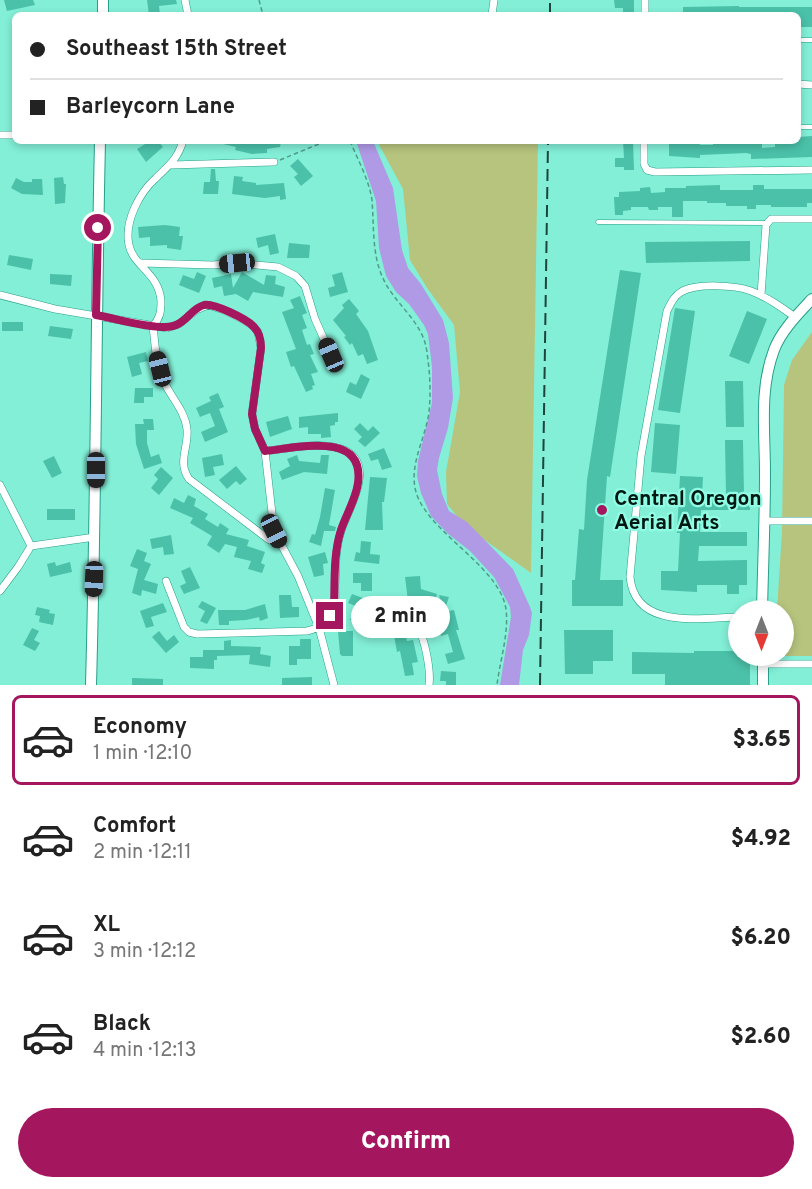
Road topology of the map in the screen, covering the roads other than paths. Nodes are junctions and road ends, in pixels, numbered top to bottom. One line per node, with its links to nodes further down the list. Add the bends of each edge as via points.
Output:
1 (100, 144): 14 (main road)
2 (182, 144): 5 (street)
3 (644, 144): 6 (street, via 644,164 647,170 655,172)
4 (274, 162): 5 (street)
5 (171, 165): 10 (street, via 154,179 131,217 129,246)
6 (812, 170)
7 (812, 219): 9 (street, via 771,219)
8 (598, 222): 9 (lane)
9 (768, 223): 12 (street)
10 (141, 264): 16 (street, via 155,280 160,297 159,318); 17 (street, via 237,263 278,267 305,286)
11 (0, 295): 14 (street)
12 (761, 295): 15 (street); 28 (street, via 715,286 688,288 671,303 641,456 631,588 640,603 655,614 673,618)
13 (812, 299): 15 (main road)
14 (96, 315): 16 (street); 22 (main road)
15 (795, 318): 20 (main road, via 775,348 767,374)
16 (153, 326): 18 (street, via 167,328 179,324 208,305 253,326 261,348 252,414); 23 (street, via 163,381 187,429 184,472)
17 (331, 355)
18 (265, 451): 23 (street, via 274,531); 30 (street, via 322,445 346,451 358,464 358,484 336,552 334,608)
19 (0, 485): 24 (street)
20 (764, 521): 21 (street); 27 (main road)
21 (812, 521)
22 (95, 537): 24 (street); 34 (main road)
23 (280, 545): 30 (street, via 298,576)
24 (31, 546): 26 (street)
25 (166, 581): 30 (street, via 189,632)
26 (0, 591)
27 (762, 600)
28 (728, 617)
29 (417, 626): 36 (street, via 424,637)
30 (319, 628): 35 (street)
31 (794, 663): 32 (street)
32 (812, 664)
33 (763, 666): 37 (main road)
34 (91, 685)
35 (334, 685)
36 (429, 685)
37 (763, 685)

